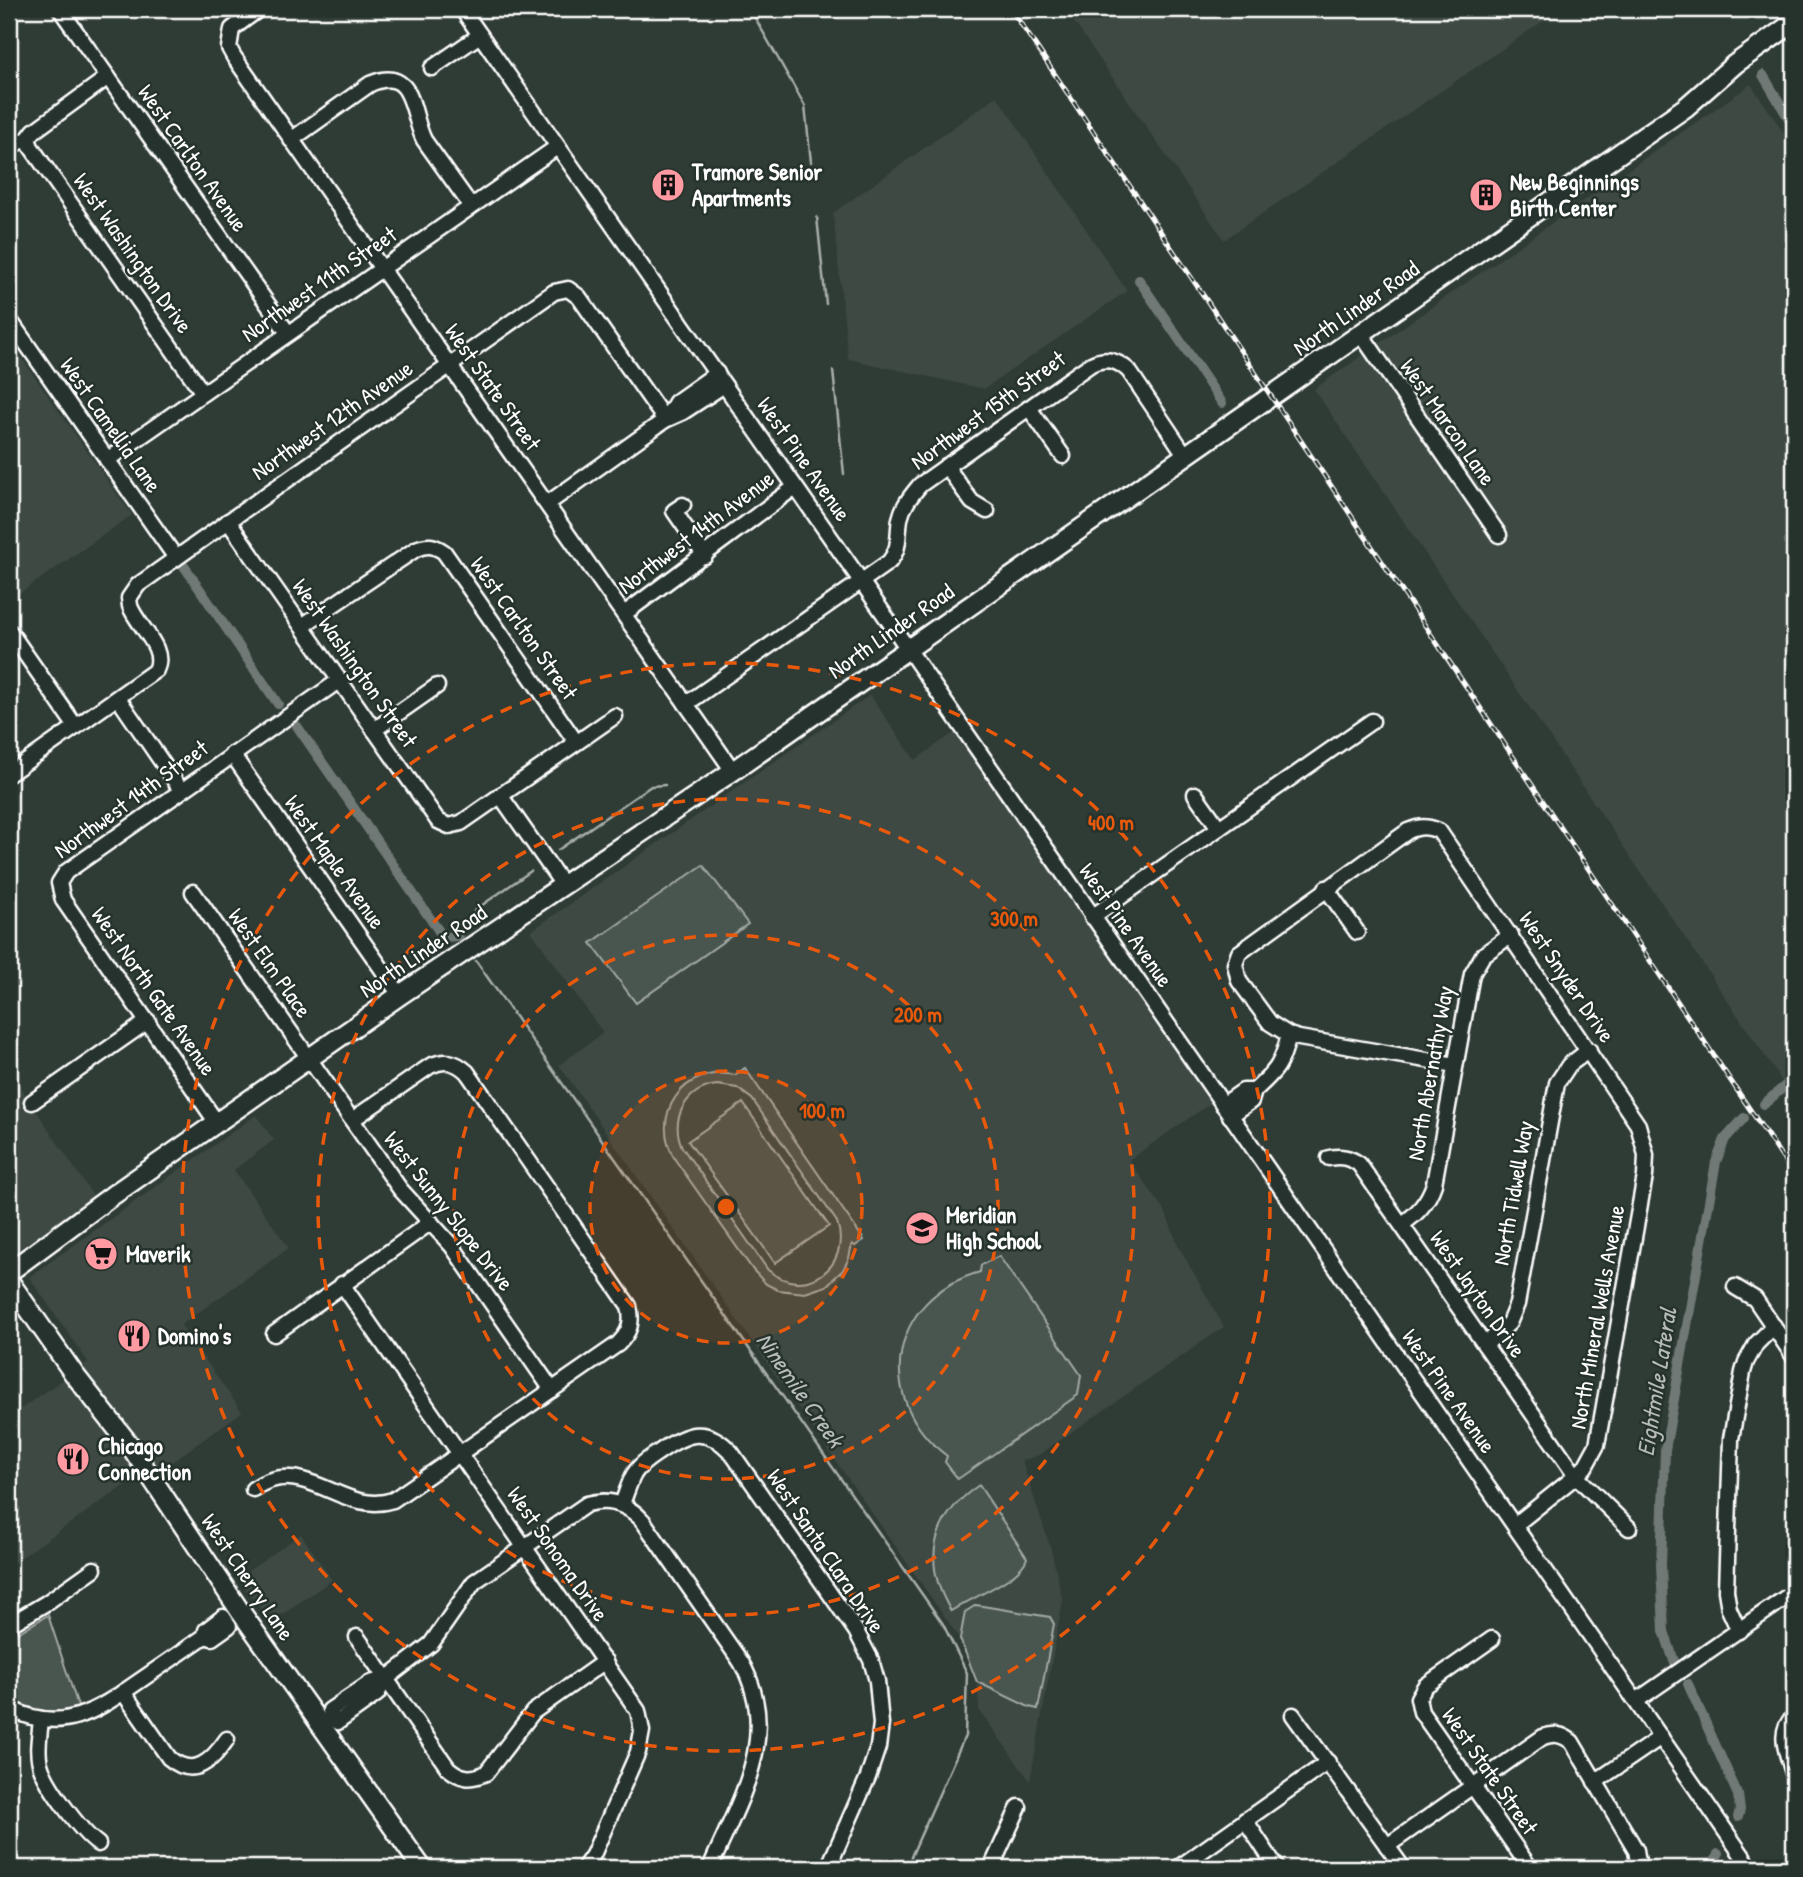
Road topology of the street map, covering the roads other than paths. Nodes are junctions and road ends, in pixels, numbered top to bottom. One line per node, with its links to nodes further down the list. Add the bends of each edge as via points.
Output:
1 (60, 9): 7 (street, West Carlton Avenue)
2 (259, 9): 8 (street, West State Street, via 224,34 234,57)
3 (461, 9): 5 (street, West Pine Avenue)
4 (1794, 22): 14 (main road, North Linder Road, via 1686,107)
5 (480, 35): 6 (street); 9 (street, West Pine Avenue)
6 (432, 68)
7 (108, 77): 13 (street, West Carlton Avenue); 17 (street, West Washington Drive, via 21,142 31,147)
8 (291, 140): 10 (street, via 370,84 390,79 408,91 424,140); 11 (street, West State Street)
9 (557, 147): 10 (street, Northwest 11th Street); 16 (street, West Pine Avenue)
10 (471, 206): 11 (street, Northwest 11th Street)
11 (381, 268): 13 (street, Northwest 11th Street); 15 (street, West State Street)
12 (9, 319): 22 (street, West Camellia Lane)
13 (288, 334): 17 (street, Northwest 11th Street)
14 (1361, 334): 21 (main road, North Linder Road); 29 (street, West Marcon Lane)
15 (449, 365): 19 (street, Northwest 12th Avenue, via 554,292 568,289 579,297); 25 (street, West State Street); 28 (street, Northwest 12th Avenue)
16 (721, 379): 19 (street, via 676,402); 24 (street, West Pine Avenue)
17 (203, 393): 22 (street, Northwest 11th Street)
18 (1029, 408): 20 (street); 21 (street, Northwest 15th Street, via 1091,364 1101,360 1121,363); 23 (street, Northwest 15th Street)
19 (665, 420): 25 (street)
20 (1063, 456)
21 (1186, 456): 36 (main road, North Linder Road)
22 (107, 460): 31 (street, West Camellia Lane)
23 (946, 466): 27 (street, via 972,502); 32 (street, Northwest 15th Street, via 906,500 900,519 901,555)
24 (795, 487): 30 (street, Northwest 14th Avenue); 32 (street, West Pine Avenue)
25 (547, 504): 33 (street, West State Street)
26 (683, 505): 30 (street, via 674,511)
27 (987, 511)
28 (228, 521): 31 (street, Northwest 12th Avenue); 34 (street, West Washington Street)
29 (1499, 534)
30 (705, 556): 33 (street, Northwest 14th Avenue)
31 (176, 558): 39 (street, Northwest 12th Avenue, via 138,585 129,598 132,614 156,648 160,663 151,676)
32 (862, 582): 36 (street, West Pine Avenue); 40 (street, Northwest 15th Street)
33 (624, 614): 40 (street, West State Street)
34 (302, 626): 37 (street, West Washington Street); 45 (street, West Carlton Street, via 416,549 431,545 444,552)
35 (10, 632): 43 (street)
36 (909, 649): 47 (main road, North Linder Road); 57 (street, West Pine Avenue)
37 (340, 680): 44 (street, West Washington Street); 46 (street)
38 (437, 686): 44 (street)
39 (118, 698): 43 (street); 49 (street)
40 (686, 704): 47 (street, West State Street)
41 (615, 716): 45 (street)
42 (1372, 722): 52 (street)
43 (76, 727): 48 (street)
44 (374, 730): 51 (street, West Washington Street, via 438,821 449,826 460,823)
45 (576, 742): 51 (street)
46 (232, 754): 49 (street, Northwest 14th Street); 60 (street, West Maple Avenue)
47 (733, 771): 54 (main road, North Linder Road)
48 (9, 774)
49 (181, 790): 53 (street, Northwest 14th Street, via 66,872)
50 (1195, 794): 52 (street)
51 (500, 795): 54 (street)
52 (1219, 828): 57 (street)
53 (59, 883): 61 (street, West North Gate Avenue, via 63,900)
54 (563, 885): 60 (main road, North Linder Road)
55 (1326, 888): 58 (street); 59 (street, West Snyder Drive, via 1408,831 1428,827 1439,831); 62 (street, via 1246,946 1235,964 1239,981 1263,1015)
56 (193, 892): 64 (street, West Elm Place)
57 (1092, 917): 67 (street, West Pine Avenue)
58 (1357, 932)
59 (1511, 935): 63 (street, West Snyder Drive); 65 (street, North Abernathy Way, via 1483,955 1472,974)
60 (400, 995): 64 (main road, North Linder Road)
61 (148, 1021): 66 (street); 69 (street, West North Gate Avenue)
62 (1289, 1035): 65 (street); 67 (street, via 1277,1069 1254,1091 1251,1101)
63 (1588, 1051): 71 (street, West Snyder Drive, via 1638,1125); 80 (street, North Tidwell Way, via 1569,1065 1557,1083 1517,1304 1509,1323)
64 (310, 1059): 68 (street, West Sunny Slope Drive); 69 (main road, North Linder Road)
65 (1455, 1065): 73 (street, North Abernathy Way, via 1430,1194 1419,1212)
66 (32, 1101)
67 (1226, 1110): 87 (street, West Pine Avenue)
68 (352, 1120): 72 (street, West Sunny Slope Drive, via 400,1189); 82 (street, via 439,1061 450,1061 467,1072 632,1316 618,1344)
69 (218, 1123): 74 (main road, North Linder Road)
70 (1329, 1158): 73 (street, West Jayton Drive, via 1350,1158 1359,1164)
71 (1646, 1166): 84 (street, North Mineral Wells Avenue, via 1601,1433 1592,1456)
72 (431, 1222): 76 (street); 82 (street, West Sunny Slope Drive)
73 (1402, 1224): 80 (street, West Jayton Drive)
74 (9, 1272)
75 (9, 1281): 92 (main road, West Cherry Lane, via 129,1444)
76 (342, 1284): 79 (street); 83 (street, West Sonoma Drive)
77 (1735, 1287): 78 (street, via 1755,1299)
78 (1774, 1326): 81 (street); 94 (street, via 1745,1362 1731,1439 1726,1591)
79 (274, 1334)
80 (1485, 1345): 84 (street, West Jayton Drive)
81 (1794, 1357)
82 (552, 1390): 83 (street)
83 (461, 1454): 85 (street, via 383,1503 362,1503 321,1485 282,1476); 89 (street, West Sonoma Drive)
84 (1576, 1476): 87 (street, North Mineral Wells Avenue); 88 (street, West Jayton Drive)
85 (253, 1489)
86 (622, 1504): 89 (street, via 587,1504); 118 (street, via 643,1521 741,1662 757,1702 756,1756); 119 (street, West Santa Clara Drive, via 635,1472 684,1437 705,1435 723,1443 856,1631 874,1671 880,1702 878,1747)
87 (1515, 1525): 100 (street, West Pine Avenue)
88 (1629, 1528)
89 (524, 1546): 97 (street, West Sonoma Drive); 98 (street, via 474,1582 432,1644)
90 (94, 1569): 93 (street)
91 (1794, 1592): 94 (street)
92 (233, 1616): 99 (street, via 229,1626 212,1638 205,1636); 105 (main road, West Cherry Lane)
93 (9, 1625)
94 (1739, 1631): 100 (street)
95 (357, 1637): 98 (street)
96 (1492, 1639): 111 (street, West State Street, via 1425,1686 1418,1698 1420,1712)
97 (605, 1661): 98 (street, via 533,1712 486,1773 466,1778 448,1768); 117 (street, West Sonoma Drive, via 638,1711 641,1742)
98 (386, 1679): 105 (street, via 370,1683 330,1710)
99 (123, 1692): 104 (street, via 83,1716); 107 (street, via 177,1765 198,1767)
100 (1636, 1701): 106 (street, West Pine Avenue)
101 (9, 1709): 104 (street)
102 (1293, 1715): 108 (street)
103 (1794, 1716): 109 (street, via 1783,1735)
104 (41, 1719): 114 (street, via 38,1751 43,1772 87,1836)
105 (325, 1721): 116 (main road, West Cherry Lane)
106 (1661, 1737): 110 (street); 126 (street, West Pine Avenue)
107 (227, 1740)
108 (1328, 1762): 113 (street); 115 (street)
109 (1794, 1777)
110 (1595, 1782): 111 (street, via 1572,1742 1557,1734 1543,1737); 125 (street, via 1636,1850)
111 (1472, 1786): 115 (street); 124 (street, West State Street)
112 (1019, 1807): 120 (street)
113 (1245, 1820): 121 (street); 122 (street)
114 (98, 1844)
115 (1388, 1846): 123 (street)
116 (422, 1868)
117 (584, 1868)
118 (710, 1868)
119 (828, 1868)
120 (991, 1868)
121 (1178, 1868)
122 (1277, 1868)
123 (1403, 1868)
124 (1530, 1868)
125 (1639, 1868)
126 (1751, 1868)

